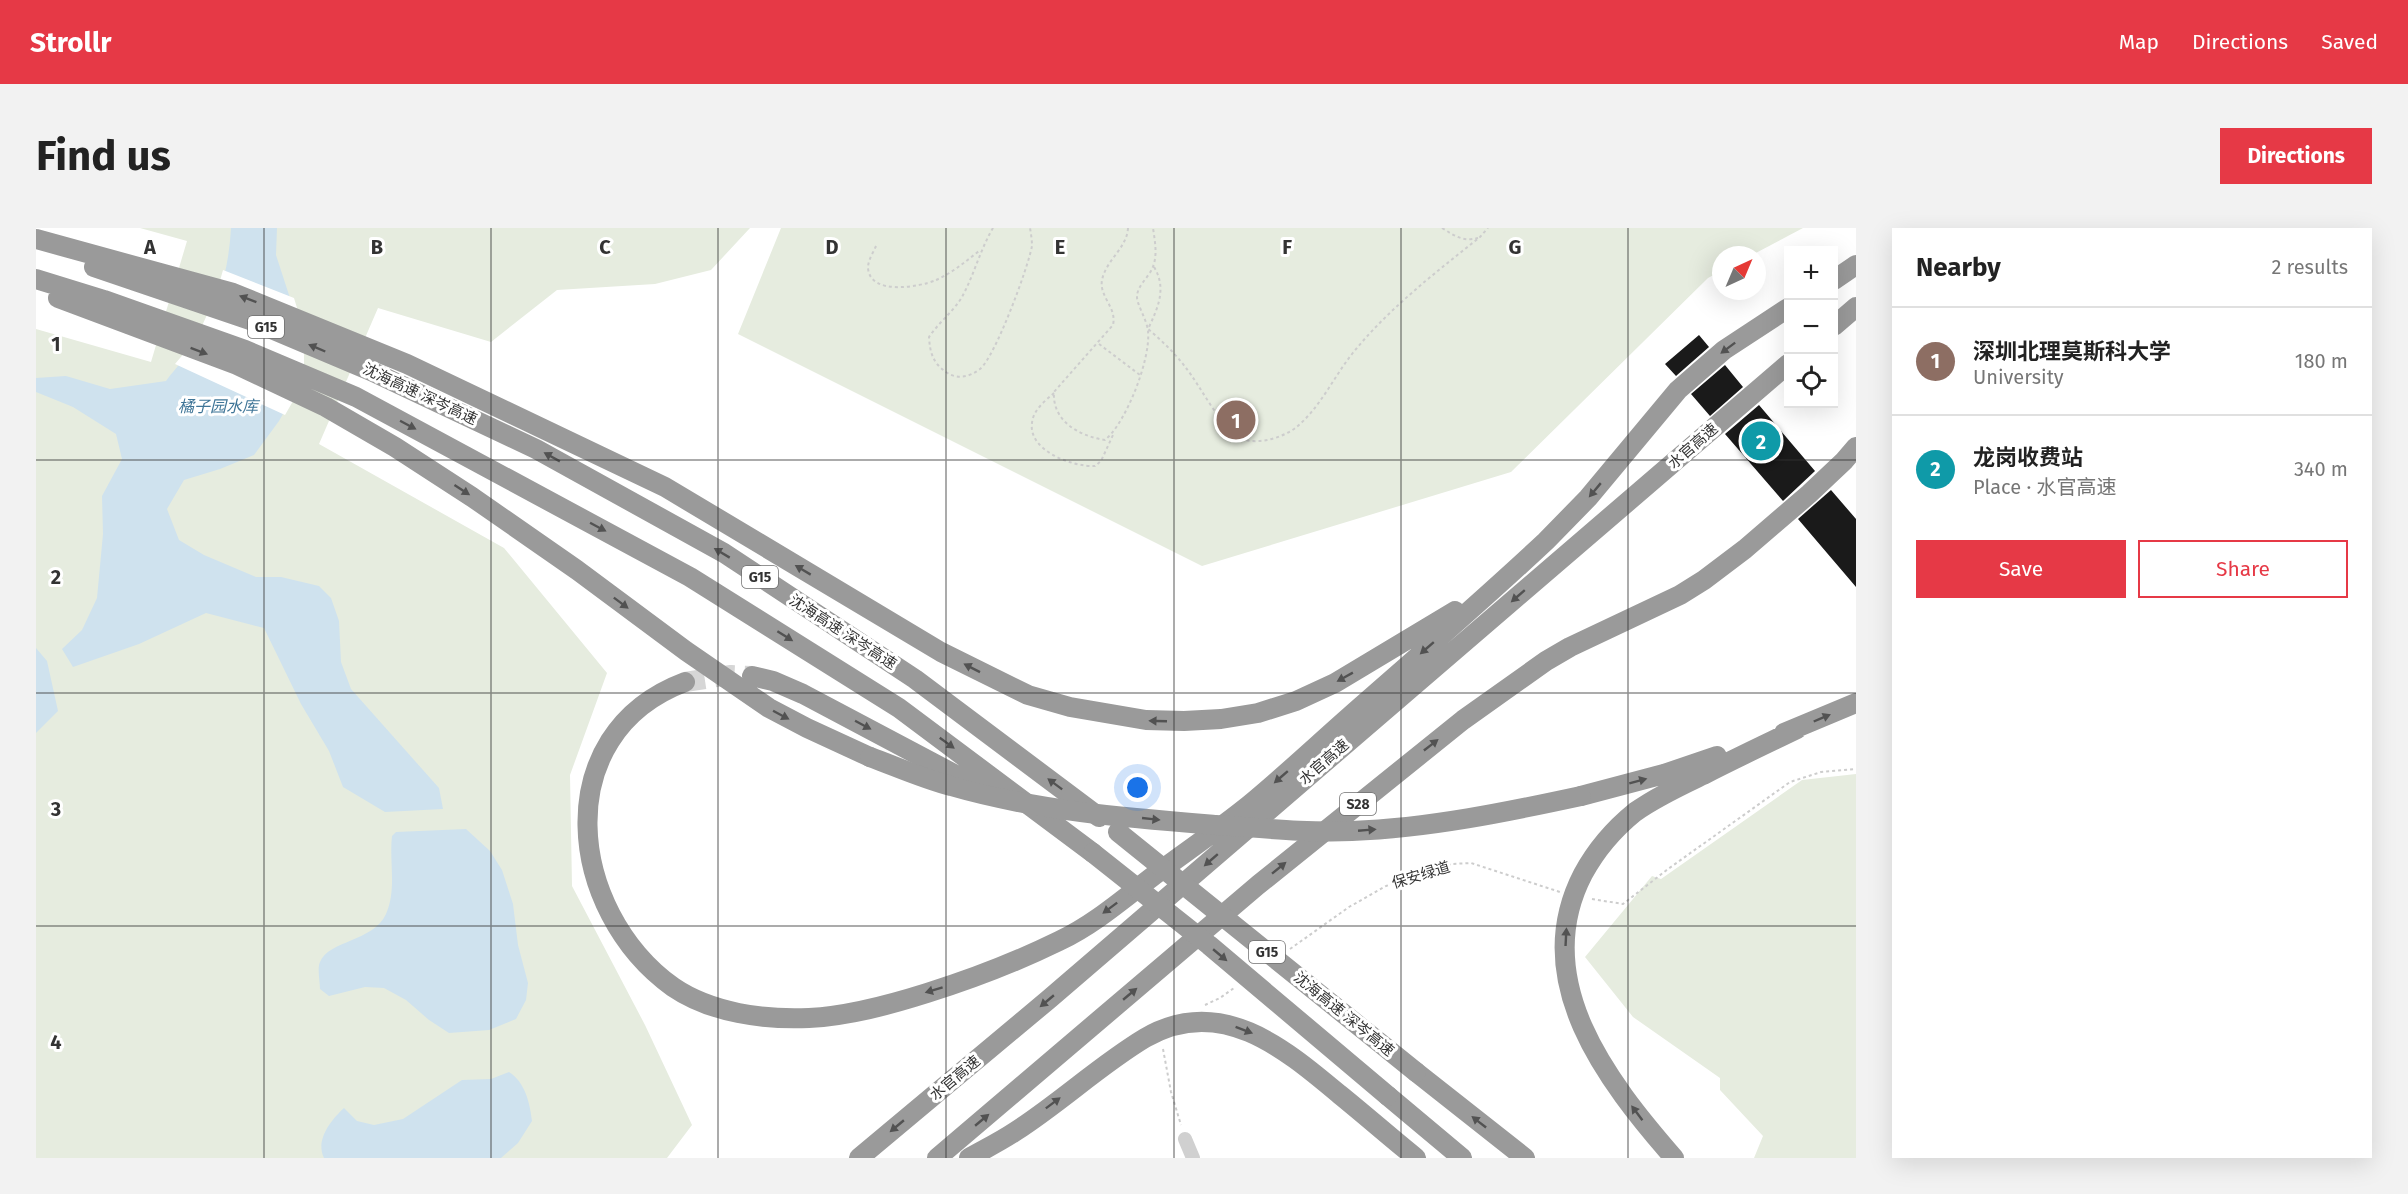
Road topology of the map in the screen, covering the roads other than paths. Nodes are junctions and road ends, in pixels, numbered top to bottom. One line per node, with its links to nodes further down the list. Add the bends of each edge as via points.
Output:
1 (36, 239): 6 (highway)
2 (36, 248): 6 (highway, 沈海高速 深岑高速 / G15)
3 (1856, 265): 4 (highway)
4 (1838, 277)
5 (36, 279): 12 (highway, 沈海高速 深岑高速 / G15)
6 (164, 282): 15 (highway, one-way to 6, via 1335,683 1268,710 1184,722 1070,707 1028,695 941,652 615,461 380,352 233,293); 28 (highway, 沈海高速 深岑高速 / G15, one-way to 6, bridge, via 1118,832 915,679 724,554 536,449 371,370)
7 (36, 290): 12 (highway)
8 (1855, 307): 9 (highway); 11 (highway)
9 (1838, 309)
10 (1784, 312): 15 (highway, one-way to 15, via 1724,350 1678,390 1588,498)
11 (1838, 322)
12 (146, 323): 19 (highway, one-way to 19, bridge, via 287,387 395,447 577,570 769,708 870,757 950,786 1013,801 1159,820 1352,831 1405,827 1581,796 1664,774); 20 (highway, 沈海高速 深岑高速 / G15, one-way to 20, via 245,350 356,397 690,577 899,708)
13 (1784, 367): 22 (highway, 水官高速, one-way to 22)
14 (1852, 454): 23 (highway, S28, one-way to 14, via 1258,885 1464,720 1562,651 1704,580)
15 (1503, 581): 17 (highway, one-way to 17, via 1248,805 1088,925 974,978 882,1006 809,1018 748,1015 718,1008 676,989 640,958 626,940 613,921 596,879 587,809 607,745 633,713 652,698)
16 (752, 676): 20 (highway, one-way to 20, via 783,685 834,710)
17 (685, 682)
18 (1856, 703): 19 (highway, one-way to 18)
19 (1797, 729): 29 (highway, one-way to 19, via 1612,1080 1579,1020 1566,973 1570,906 1577,885 1598,851 1618,826 1637,811)
20 (1087, 848): 27 (highway, 沈海高速 深岑高速 / G15, one-way to 27, bridge)
21 (1185, 1139): 25 (street)
22 (859, 1158)
23 (937, 1158)
24 (969, 1158): 26 (highway, one-way to 26, via 1017,1130 1148,1036 1187,1022 1209,1021 1230,1024 1269,1041 1309,1069)
25 (1194, 1158)
26 (1416, 1158)
27 (1462, 1158)
28 (1525, 1158)
29 (1674, 1158)

